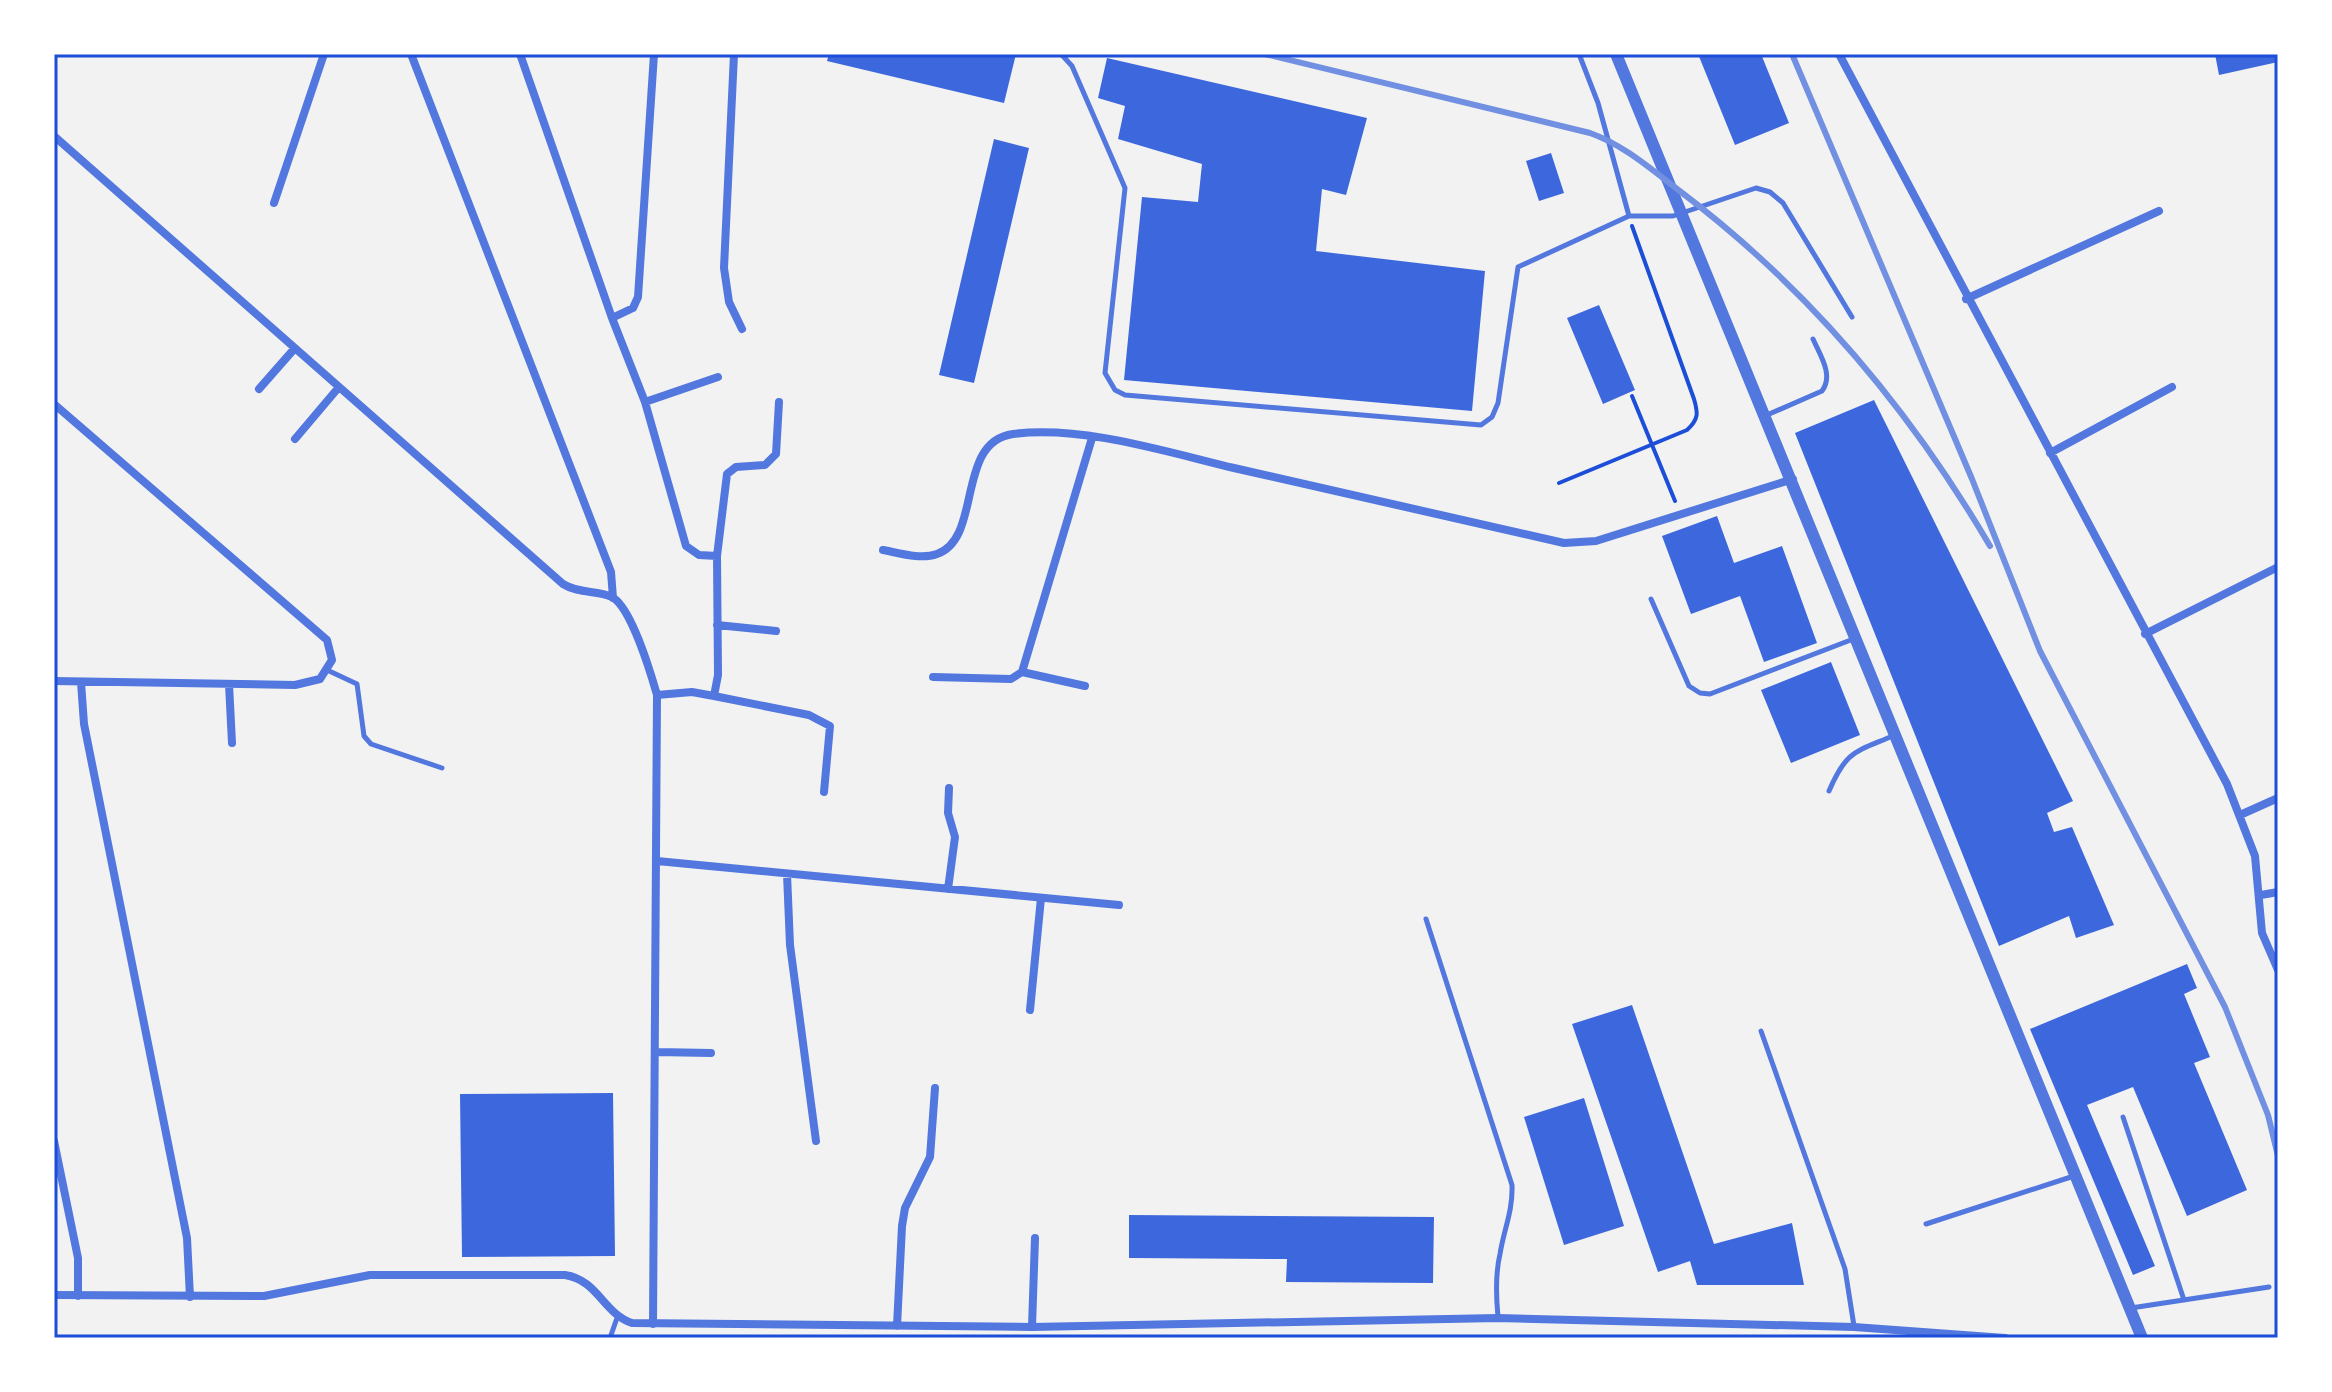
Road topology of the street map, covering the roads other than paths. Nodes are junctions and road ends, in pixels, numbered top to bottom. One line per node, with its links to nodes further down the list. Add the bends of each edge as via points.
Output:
1 (324, 54): 11 (street)
2 (411, 54): 36 (street, via 611,572)
3 (520, 54): 17 (street)
4 (654, 54): 17 (street, via 638,297 633,308)
5 (734, 54): 18 (street, via 724,268 729,302)
6 (1061, 54): 14 (lane, via 1072,66 1125,188 1105,373 1115,390 1125,395 1481,425 1498,403 1518,267)
7 (1579, 54): 14 (lane)
8 (1616, 54): 13 (street)
9 (1839, 54): 15 (street)
10 (54, 136): 20 (street)
11 (274, 203)
12 (2159, 211): 15 (street)
13 (1681, 214): 14 (lane); 16 (lane, via 1756,188 1770,192 1783,203); 28 (street)
14 (1629, 216)
15 (1966, 299): 31 (street)
16 (1852, 317)
17 (612, 318): 25 (street)
18 (742, 329)
19 (1813, 339): 28 (lane, via 1829,377 1827,385)
20 (295, 348): 22 (street); 24 (street)
21 (718, 377): 25 (street)
22 (339, 387): 30 (street); 36 (street, via 563,584)
23 (2172, 387): 31 (street)
24 (259, 389)
25 (645, 402): 34 (street, via 686,546 699,555)
26 (779, 402): 34 (street, via 776,454 765,465 736,467 727,474)
27 (54, 404): 42 (street, via 327,640 332,660)
28 (1766, 415): 32 (street)
29 (1092, 438): 32 (street, via 1564,543 1596,541); 33 (street, via 1028,433 999,440 980,459 952,544 926,557); 43 (street)
30 (295, 439)
31 (2050, 453): 40 (street)
32 (1793, 479): 41 (street)
33 (883, 550)
34 (717, 556): 38 (street)
35 (2278, 567): 40 (street)
36 (613, 598): 49 (street, via 626,612)
37 (1651, 599): 41 (lane, via 1689,686 1700,693 1710,694)
38 (717, 625): 39 (street); 50 (street)
39 (776, 631)
40 (2145, 634): 58 (street)
41 (1857, 637): 51 (street)
42 (327, 670): 47 (street, via 309,684); 53 (lane, via 357,684 364,736 371,744)
43 (1022, 672): 44 (street, via 1011,679); 48 (street)
44 (933, 677)
45 (54, 681): 46 (street)
46 (81, 682): 47 (street); 82 (street, via 84,724 187,1238)
47 (229, 684): 52 (street)
48 (1085, 686)
49 (657, 695): 50 (street); 59 (street)
50 (714, 696): 56 (street, via 809,715 830,726)
51 (1896, 735): 55 (lane, via 1849,755); 76 (street)
52 (232, 743)
53 (442, 768)
54 (949, 788): 61 (street, via 948,813 955,837)
55 (1829, 791)
56 (824, 792)
57 (2278, 798): 58 (street)
58 (2240, 815): 63 (street, via 2255,856)
59 (657, 861): 60 (street); 70 (street)
60 (787, 874): 61 (street); 75 (street, via 790,945)
61 (948, 889): 64 (street)
62 (2278, 892): 63 (street)
63 (2261, 895): 67 (street, via 2262,933)
64 (1041, 898): 65 (street); 68 (street)
65 (1119, 905)
66 (1426, 919): 86 (lane, via 1512,1185 1513,1209 1497,1276)
67 (2278, 970)
68 (1030, 1010)
69 (1761, 1031): 90 (lane, via 1845,1269)
70 (656, 1052): 71 (street); 87 (street)
71 (711, 1053)
72 (935, 1088): 88 (street, via 930,1157 903,1217)
73 (2123, 1117): 83 (lane)
74 (54, 1141): 81 (street, via 78,1258)
75 (816, 1141)
76 (2075, 1176): 77 (lane); 84 (street)
77 (1926, 1224)
78 (1035, 1238): 89 (street)
79 (2269, 1287): 83 (lane)
80 (54, 1295): 81 (street)
81 (78, 1296): 82 (street)
82 (190, 1297): 85 (street, via 292,1294 356,1277 404,1273 565,1275 590,1284)
83 (2184, 1300): 84 (lane)
84 (2130, 1309): 93 (street)
85 (617, 1318): 87 (street); 91 (lane)
86 (1498, 1318): 89 (street); 90 (street)
87 (653, 1324): 88 (street)
88 (897, 1326): 89 (street)
89 (1032, 1327)
90 (1854, 1327): 92 (street)
91 (610, 1338)
92 (2005, 1338)
93 (2142, 1338)

